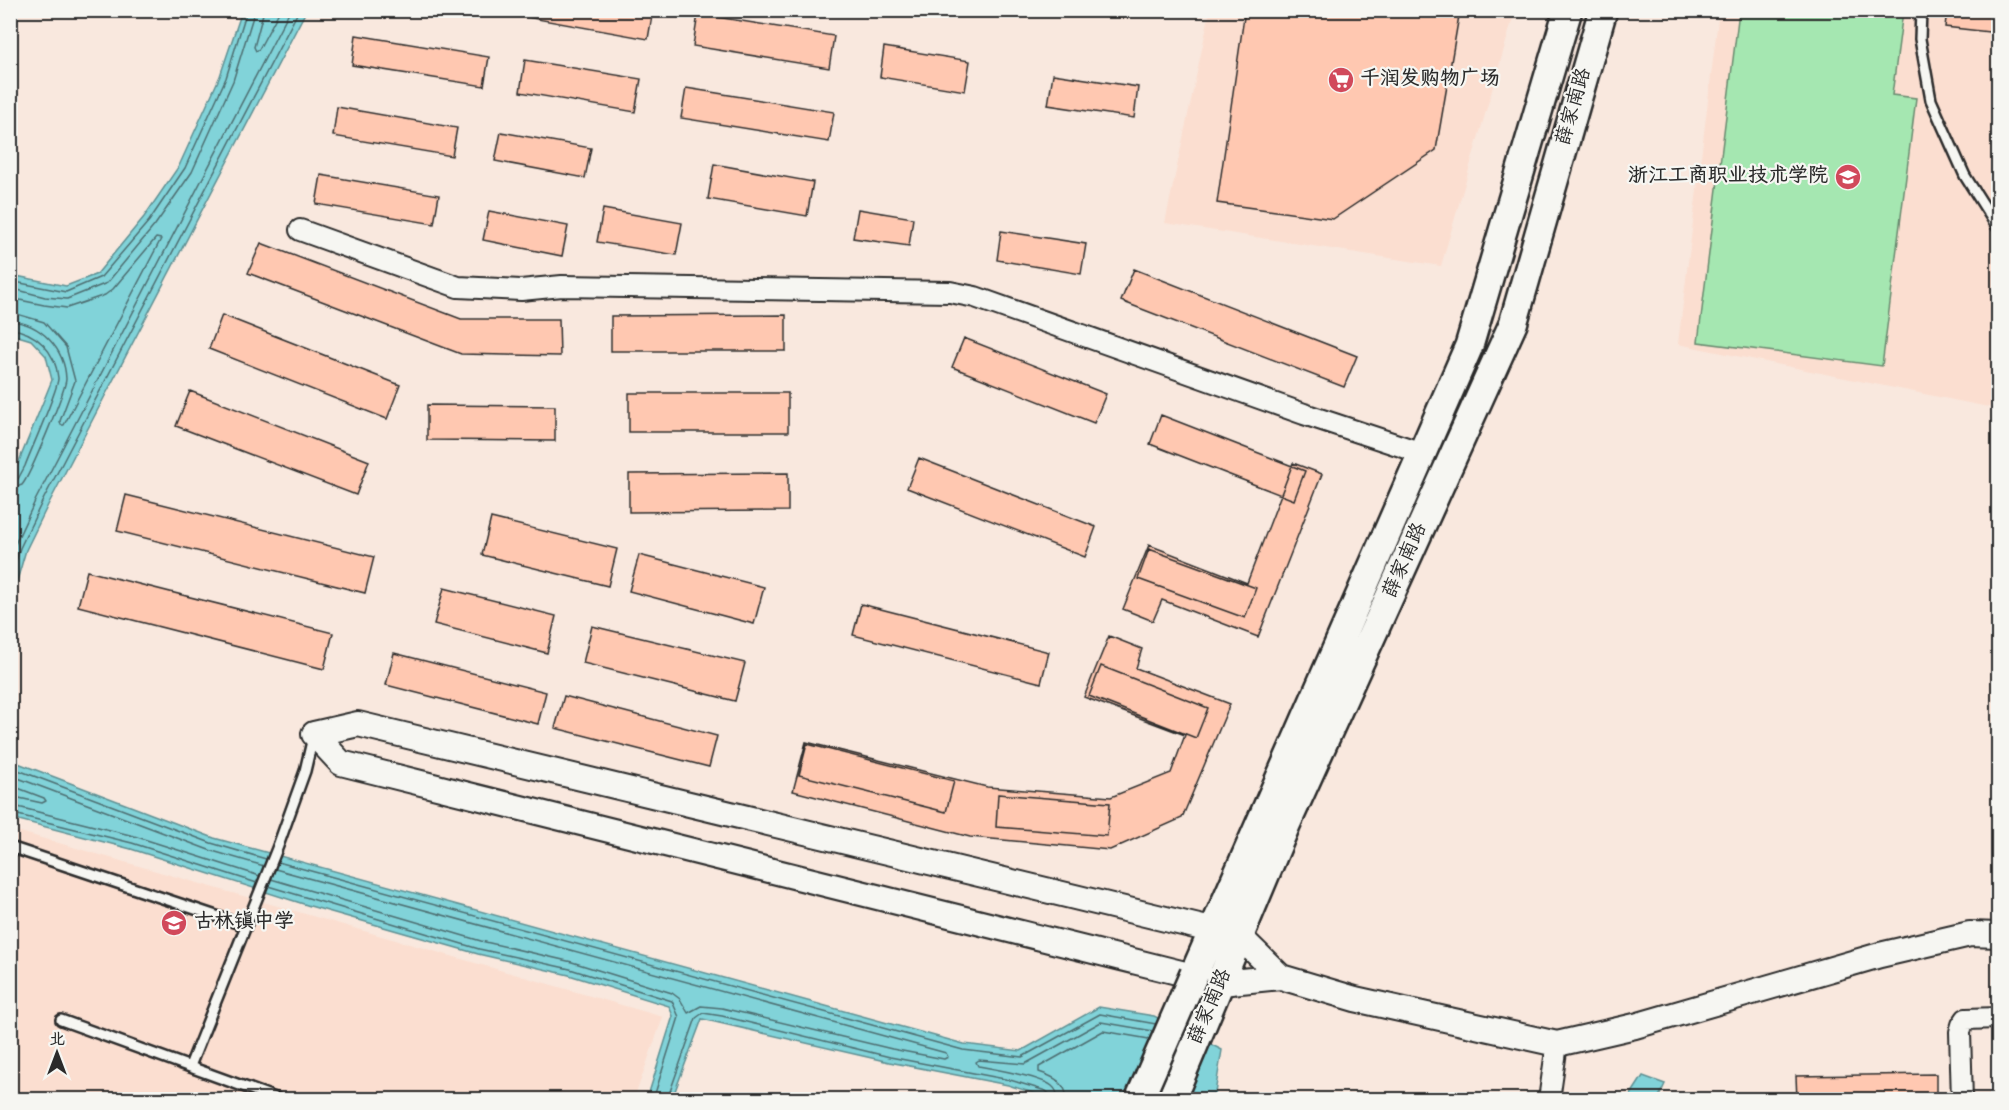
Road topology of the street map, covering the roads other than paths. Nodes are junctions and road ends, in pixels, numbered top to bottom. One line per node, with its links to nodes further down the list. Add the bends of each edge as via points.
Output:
1 (1568, 10): 6 (main road, 薛家南路, via 1469,346)
2 (1603, 10): 12 (main road, 薛家南路, via 1513,324 1286,825)
3 (1921, 10): 4 (lane, via 1920,39 1931,100 1965,176)
4 (1998, 228)
5 (300, 230): 6 (street, via 458,287 950,292 975,297)
6 (1422, 453): 10 (main road, 薛家南路)
7 (314, 734): 9 (lane, via 305,771); 10 (street, via 358,724); 14 (street, via 341,763)
8 (10, 847): 9 (lane)
9 (246, 926): 18 (lane)
10 (1212, 931): 12 (street); 20 (main road, 薛家南路, bridge)
11 (1998, 935): 17 (street, via 1970,934 1880,955 1635,1026)
12 (1240, 937): 13 (street); 14 (main road, 薛家南路)
13 (1281, 977): 14 (street); 17 (street, via 1354,999)
14 (1221, 983): 21 (main road, 薛家南路)
15 (1998, 1018): 23 (street, via 1966,1019 1962,1025)
16 (61, 1020): 18 (lane)
17 (1557, 1044): 22 (street)
18 (190, 1066): 19 (lane)
19 (281, 1100)
20 (1139, 1100)
21 (1171, 1100)
22 (1549, 1100)
23 (1962, 1100)

